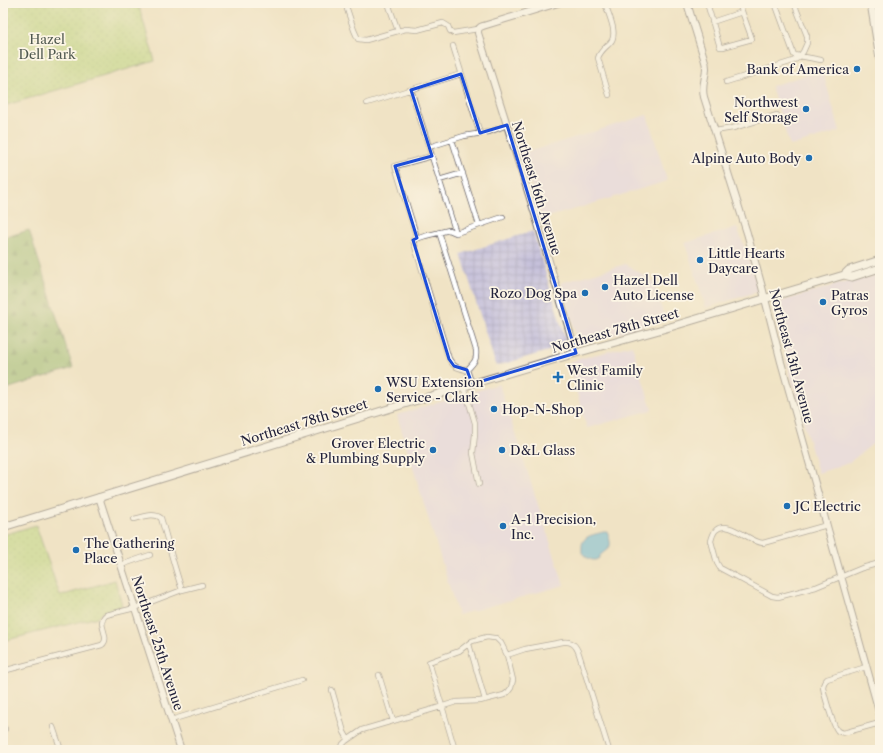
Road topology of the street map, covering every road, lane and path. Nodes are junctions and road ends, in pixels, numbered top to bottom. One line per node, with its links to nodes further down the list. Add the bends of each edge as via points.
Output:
1 (388, 3): 15 (street)
2 (558, 3): 10 (street)
3 (605, 3): 23 (street, via 614,34 598,58)
4 (687, 3): 27 (street, Northeast 13th Avenue, via 706,65 703,91)
5 (706, 3): 13 (street)
6 (739, 3): 12 (street)
7 (775, 3): 17 (street, via 794,55)
8 (794, 3): 17 (street, via 808,36 807,44)
9 (871, 3): 18 (main road)
10 (550, 4): 14 (street)
11 (347, 9): 15 (street, via 358,39 366,40)
12 (742, 12): 13 (street); 13 (street, via 752,39 720,47)
13 (712, 22)
14 (478, 29): 15 (street, via 453,33 443,23 417,30); 26 (street, Northeast 16th Avenue)
15 (398, 31)
16 (453, 46): 20 (street)
17 (800, 56): 19 (street); 21 (street, via 793,61)
18 (880, 59)
19 (821, 60)
20 (461, 74): 22 (street); 28 (street)
21 (726, 82)
22 (411, 90): 24 (street); 30 (street)
23 (609, 95)
24 (367, 103)
25 (777, 115): 27 (street)
26 (506, 125): 28 (street); 43 (street, Northeast 16th Avenue)
27 (714, 131): 42 (street, Northeast 13th Avenue)
28 (480, 133): 29 (street)
29 (452, 140): 30 (street); 32 (street)
30 (429, 147): 31 (street)
31 (432, 156): 33 (street); 38 (street, via 395,166)
32 (463, 173): 33 (street); 35 (street)
33 (439, 180): 37 (street)
34 (503, 218): 35 (street)
35 (479, 225): 37 (street)
36 (439, 232): 37 (street, via 449,230); 38 (street); 44 (street, via 476,350 474,362)
37 (456, 233)
38 (417, 238): 44 (street, via 413,240 449,359 454,366)
39 (880, 260): 41 (main road, Northeast 78th Street, via 849,270)
40 (880, 268): 41 (main road, Northeast 78th Street, via 852,276)
41 (844, 275): 42 (main road, Northeast 78th Street)
42 (765, 299): 43 (main road, Northeast 78th Street); 50 (street, Northeast 13th Avenue)
43 (576, 353): 45 (main road, Northeast 78th Street)
44 (468, 370): 45 (street)
45 (472, 384): 46 (main road, Northeast 78th Street)
46 (464, 386): 47 (street, via 475,423 473,453); 48 (main road, Northeast 78th Street)
47 (479, 484)
48 (99, 497): 51 (main road, Northeast 78th Street); 54 (street, Northeast 25th Avenue)
49 (134, 519): 57 (street, via 154,514 161,518)
50 (826, 525): 55 (street, Northeast 13th Avenue); 55 (street, via 763,543 727,527 717,529 711,543 719,567 772,596 778,597 815,587)
51 (3, 527)
52 (150, 555): 54 (street)
53 (880, 562): 55 (street)
54 (121, 565): 58 (street, Northeast 25th Avenue)
55 (841, 577): 61 (street, Northeast 13th Avenue)
56 (202, 585): 57 (street)
57 (182, 590): 58 (street)
58 (135, 608): 62 (street, via 108,614 103,618 106,640 102,645); 69 (street, Northeast 25th Avenue)
59 (469, 644): 60 (street, via 486,637 496,638); 66 (street); 67 (street, via 429,662)
60 (507, 655): 66 (street, via 513,680 511,688 504,695); 80 (street, via 564,642 571,643 577,648)
61 (866, 667): 68 (street, Northeast 13th Avenue); 71 (street, via 830,678 824,682 823,688 834,725 840,732)
62 (3, 671)
63 (379, 675): 70 (street)
64 (302, 680): 69 (street)
65 (332, 690): 73 (street)
66 (485, 700): 67 (street, via 456,702)
67 (442, 706): 70 (street); 77 (street)
68 (880, 715)
69 (171, 720): 75 (street, Northeast 25th Avenue)
70 (393, 721): 73 (street, via 362,730)
71 (880, 723)
72 (53, 727): 74 (street)
73 (348, 739): 76 (street)
74 (61, 750)
75 (181, 750)
76 (341, 750)
77 (455, 750)
78 (475, 750): 79 (street)
79 (485, 750)
80 (609, 750)

